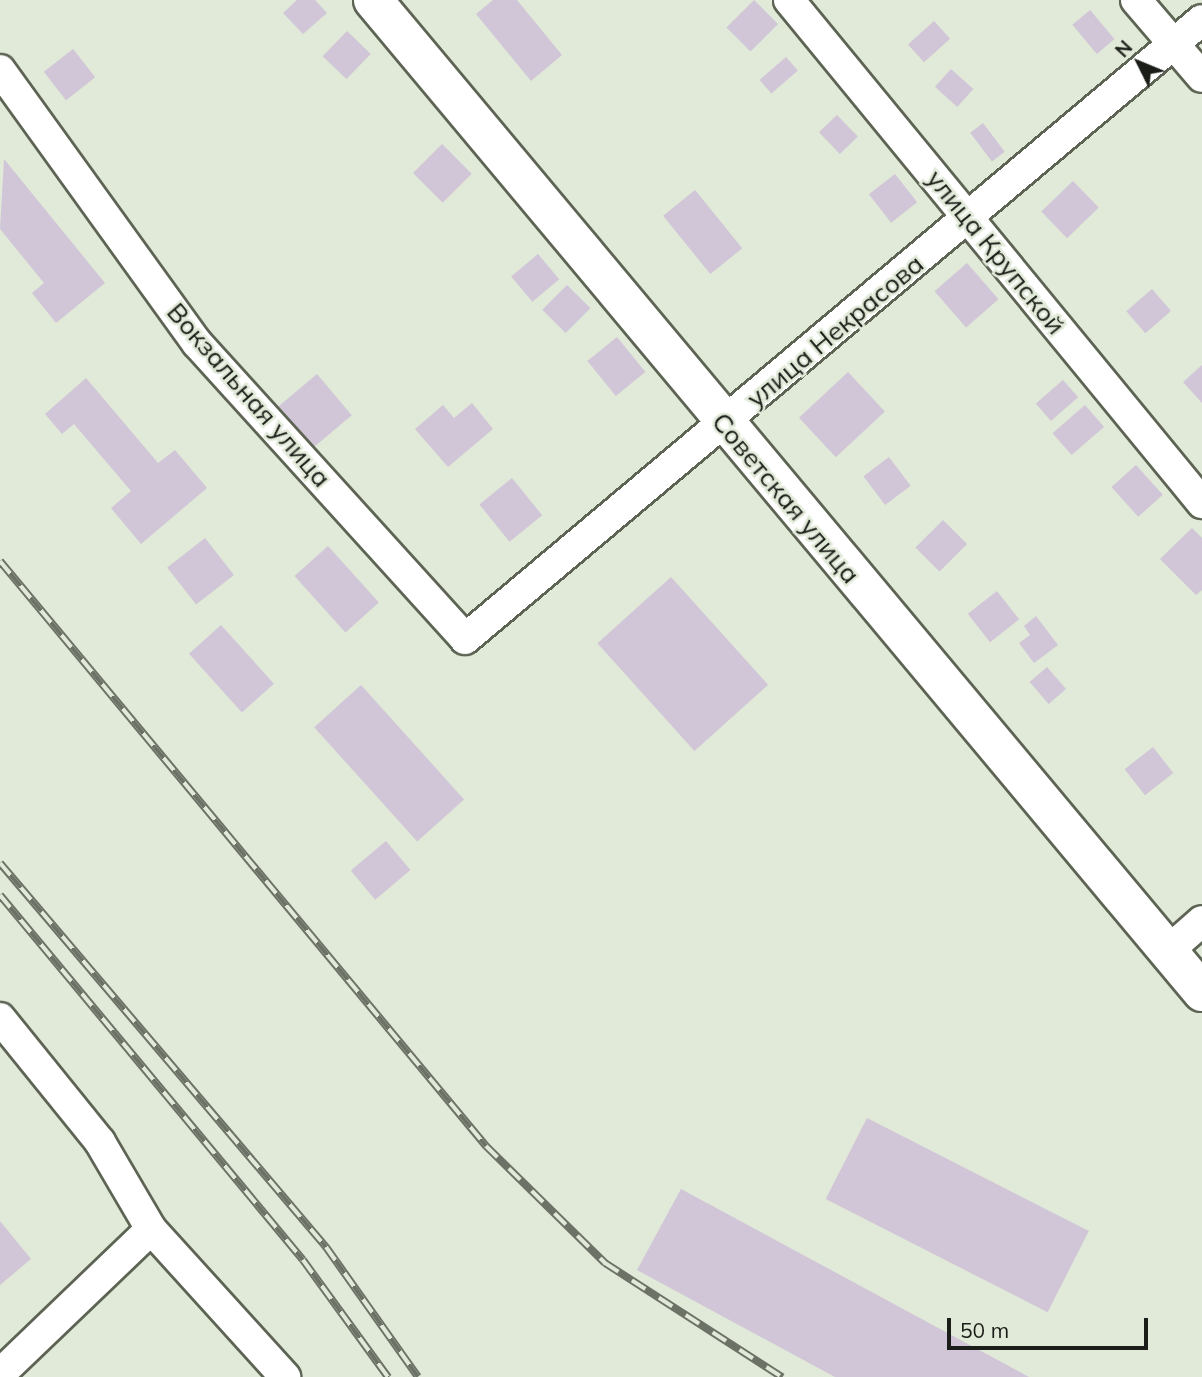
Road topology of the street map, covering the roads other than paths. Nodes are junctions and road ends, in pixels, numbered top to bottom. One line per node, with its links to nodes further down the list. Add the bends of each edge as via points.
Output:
1 (373, 0): 9 (main road, Советская улица)
2 (789, 0): 8 (street, улица Крупской)
3 (1136, 0): 5 (street)
4 (1202, 20): 5 (street, улица Некрасова)
5 (1173, 44): 7 (street); 8 (street, улица Некрасова)
6 (0, 70): 11 (street, Вокзальная улица, via 197,343)
7 (1202, 77)
8 (968, 218): 9 (street, улица Некрасова); 10 (street, улица Крупской)
9 (724, 424): 11 (street, улица Некрасова); 13 (main road, Советская улица)
10 (1202, 503)
11 (465, 639)
12 (1202, 921): 13 (street)
13 (1168, 951): 14 (main road, Советская улица)
14 (1202, 992)
15 (0, 1018): 16 (street, via 100,1142)
16 (151, 1229): 17 (street); 18 (street)
17 (0, 1374)
18 (285, 1377)

